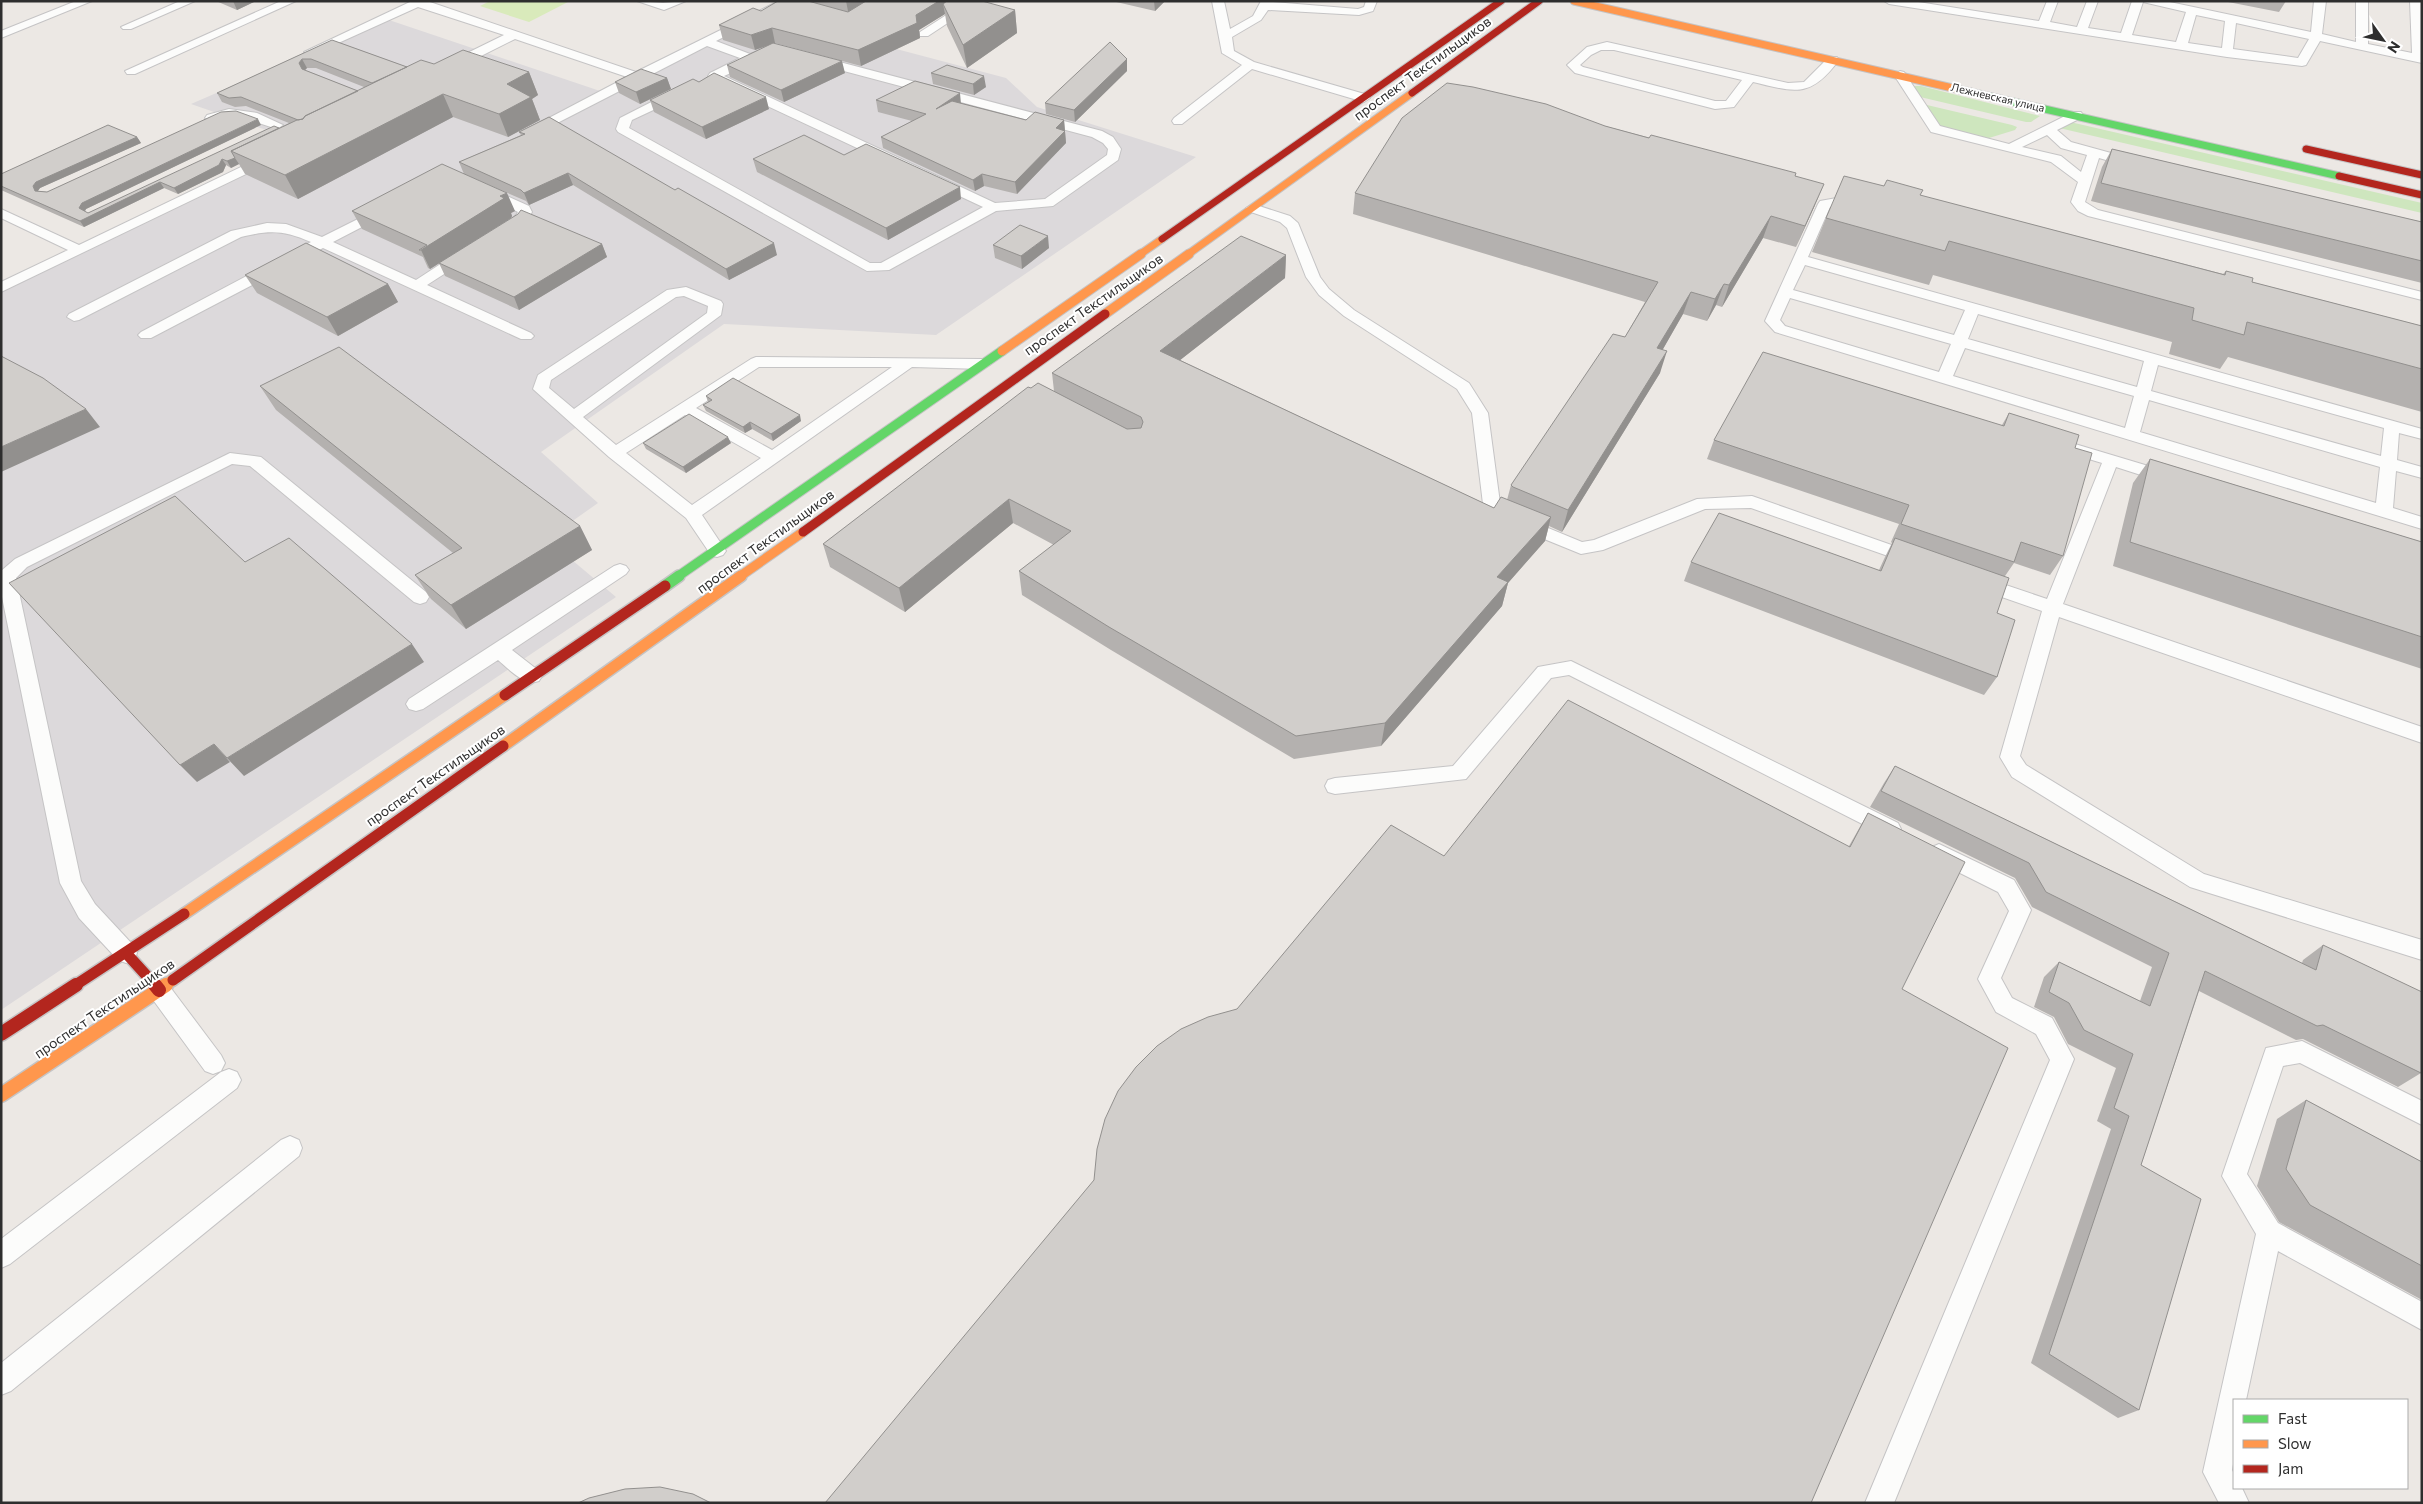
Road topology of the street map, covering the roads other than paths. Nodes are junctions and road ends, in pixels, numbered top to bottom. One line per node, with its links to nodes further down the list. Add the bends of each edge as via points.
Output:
1 (88, 1): 35 (lane)
2 (190, 1): 32 (lane)
3 (291, 1): 51 (lane)
4 (642, 1): 5 (lane, via 664,7)
5 (681, 1)
6 (1218, 1): 37 (lane)
7 (1372, 1): 26 (lane, via 1369,9 1359,12)
8 (1501, 1): 58 (main road, проспект Текстильщиков)
9 (1539, 1): 77 (main road, проспект Текстильщиков)
10 (1574, 1): 48 (main road, Лежневская улица)
11 (1889, 1): 22 (lane)
12 (2053, 1): 30 (lane)
13 (2093, 1): 33 (lane)
14 (2138, 1): 38 (lane)
15 (2148, 1): 28 (lane)
16 (2320, 1): 39 (lane)
17 (2362, 1): 42 (lane)
18 (2416, 1): 47 (lane)
19 (420, 2): 36 (lane); 44 (lane)
20 (972, 2): 34 (lane)
21 (789, 3): 40 (lane)
22 (1912, 3): 27 (lane)
23 (1266, 4): 24 (lane); 37 (lane, via 1257,18)
24 (1289, 4): 25 (lane)
25 (1312, 5): 26 (lane)
26 (1334, 6)
27 (1962, 7): 30 (lane)
28 (2192, 10): 29 (lane); 41 (lane)
29 (2231, 18): 31 (lane); 43 (lane)
30 (2043, 25): 33 (lane)
31 (2268, 26): 39 (lane); 46 (lane)
32 (126, 27)
33 (2081, 31): 38 (lane)
34 (924, 34)
35 (1, 35)
36 (514, 35): 50 (lane); 54 (lane)
37 (1226, 36): 49 (lane, via 1228,53)
38 (2126, 37): 41 (lane)
39 (2316, 37): 42 (lane); 46 (lane, via 2302,62)
40 (708, 42): 45 (lane); 54 (lane)
41 (2181, 46): 43 (lane)
42 (2362, 46): 47 (lane)
43 (2227, 53): 46 (lane)
44 (300, 57)
45 (750, 58): 76 (lane, via 709,78); 76 (lane, via 767,50 784,50 1097,134 1115,149 1113,157 1048,203)
46 (2267, 58)
47 (2420, 59)
48 (1833, 60): 53 (main road, Лежневская улица); 55 (lane, via 1808,85 1788,87)
49 (1250, 65): 58 (lane); 60 (lane)
50 (444, 70)
51 (131, 71)
52 (1695, 74): 55 (lane); 57 (lane); 57 (lane, via 1624,47 1606,45 1589,49 1573,65 1579,70)
53 (1900, 75): 59 (main road, Лежневская улица); 66 (lane, via 1935,129)
54 (637, 76): 64 (lane)
55 (1749, 78): 57 (lane, via 1730,104 1715,105)
56 (688, 88): 76 (lane, via 626,118 622,129 867,267 884,267)
57 (1677, 96)
58 (1364, 98): 95 (main road, проспект Текстильщиков)
59 (2077, 115): 62 (lane); 73 (main road, Лежневская улица)
60 (1178, 121)
61 (195, 125): 63 (lane, via 221,113 241,111 281,127)
62 (2049, 130): 66 (lane); 67 (lane, via 2066,145)
63 (260, 134)
64 (521, 138)
65 (2297, 147): 70 (main road)
66 (2010, 148): 71 (lane, via 2056,159)
67 (2094, 153): 69 (lane); 71 (lane)
68 (274, 155): 82 (lane)
69 (2123, 160)
70 (2422, 175)
71 (2085, 181): 87 (lane, via 2078,202 2093,213)
72 (477, 187): 79 (lane, via 520,206 525,212 521,219)
73 (2422, 195)
74 (1869, 205): 83 (lane, via 1842,201 1825,204)
75 (391, 206): 80 (lane)
76 (993, 207)
77 (1253, 208): 114 (lane, via 1285,219 1293,226 1313,277 1324,292 1349,313 1463,386 1480,413 1492,504 1501,515 1581,548 1597,546 1703,503 1752,502); 126 (main road, проспект Текстильщиков, via 1016,386 778,550)
78 (1, 213): 82 (lane)
79 (492, 238)
80 (323, 242): 84 (lane); 89 (lane, via 286,228 246,231 226,238); 90 (lane)
81 (476, 248): 84 (lane)
82 (79, 250): 85 (lane)
83 (1799, 259): 86 (lane); 88 (lane)
84 (419, 284): 91 (lane)
85 (1, 288)
86 (1785, 292): 92 (lane); 96 (lane, via 1772,321 1780,328)
87 (2422, 296)
88 (1973, 308): 92 (lane); 93 (lane)
89 (74, 317)
90 (146, 335)
91 (526, 336)
92 (1960, 342): 96 (lane); 97 (lane)
93 (2152, 359): 97 (lane); 100 (lane)
94 (909, 362): 95 (lane); 98 (lane, via 756,362); 105 (lane)
95 (984, 364): 113 (main road, проспект Текстильщиков)
96 (1944, 380): 102 (lane)
97 (2143, 394): 102 (lane); 107 (lane)
98 (684, 408): 104 (lane); 105 (lane)
99 (574, 416): 99 (lane, via 714,316 716,304 686,291 672,293 544,378 541,390); 104 (lane)
100 (2392, 425): 101 (lane); 107 (lane)
101 (2422, 434)
102 (2131, 436): 110 (lane)
103 (2046, 440): 106 (lane)
104 (615, 453): 111 (lane)
105 (772, 457): 111 (lane)
106 (2111, 460): 109 (lane); 118 (lane)
107 (2389, 464): 108 (lane); 110 (lane)
108 (2422, 473)
109 (2186, 483)
110 (2384, 512): 112 (lane)
111 (692, 514): 113 (lane)
112 (2422, 523)
113 (717, 551): 120 (main road, проспект Текстильщиков)
114 (1930, 565)
115 (620, 570): 119 (lane)
116 (1968, 578): 118 (lane)
117 (420, 597): 125 (lane, via 255,461 230,458 21,562 7,576 71,883 87,911)
118 (2052, 608): 122 (lane); 124 (lane, via 2010,757 2018,772 2198,881)
119 (498, 650): 120 (lane); 121 (lane)
120 (532, 676): 125 (main road, проспект Текстильщиков)
121 (416, 704)
122 (2422, 735)
123 (1335, 786): 135 (lane, via 1459,773 1545,672 1571,668 2006,886 2020,910 1989,979 2004,1005 2044,1026 2062,1059)
124 (2422, 950)
125 (126, 953): 126 (main road); 127 (main road, проспект Текстильщиков)
126 (159, 990): 128 (main road, проспект Текстильщиков); 132 (lane, via 221,1071)
127 (1, 1034)
128 (1, 1095)
129 (2422, 1114): 131 (lane, via 2302,1052 2274,1056 2234,1176)
130 (290, 1148): 134 (lane)
131 (2269, 1232): 133 (lane); 136 (lane, via 2217,1472)
132 (1, 1255)
133 (2422, 1317)
134 (1, 1381)
135 (1879, 1503)
136 (2235, 1503)

